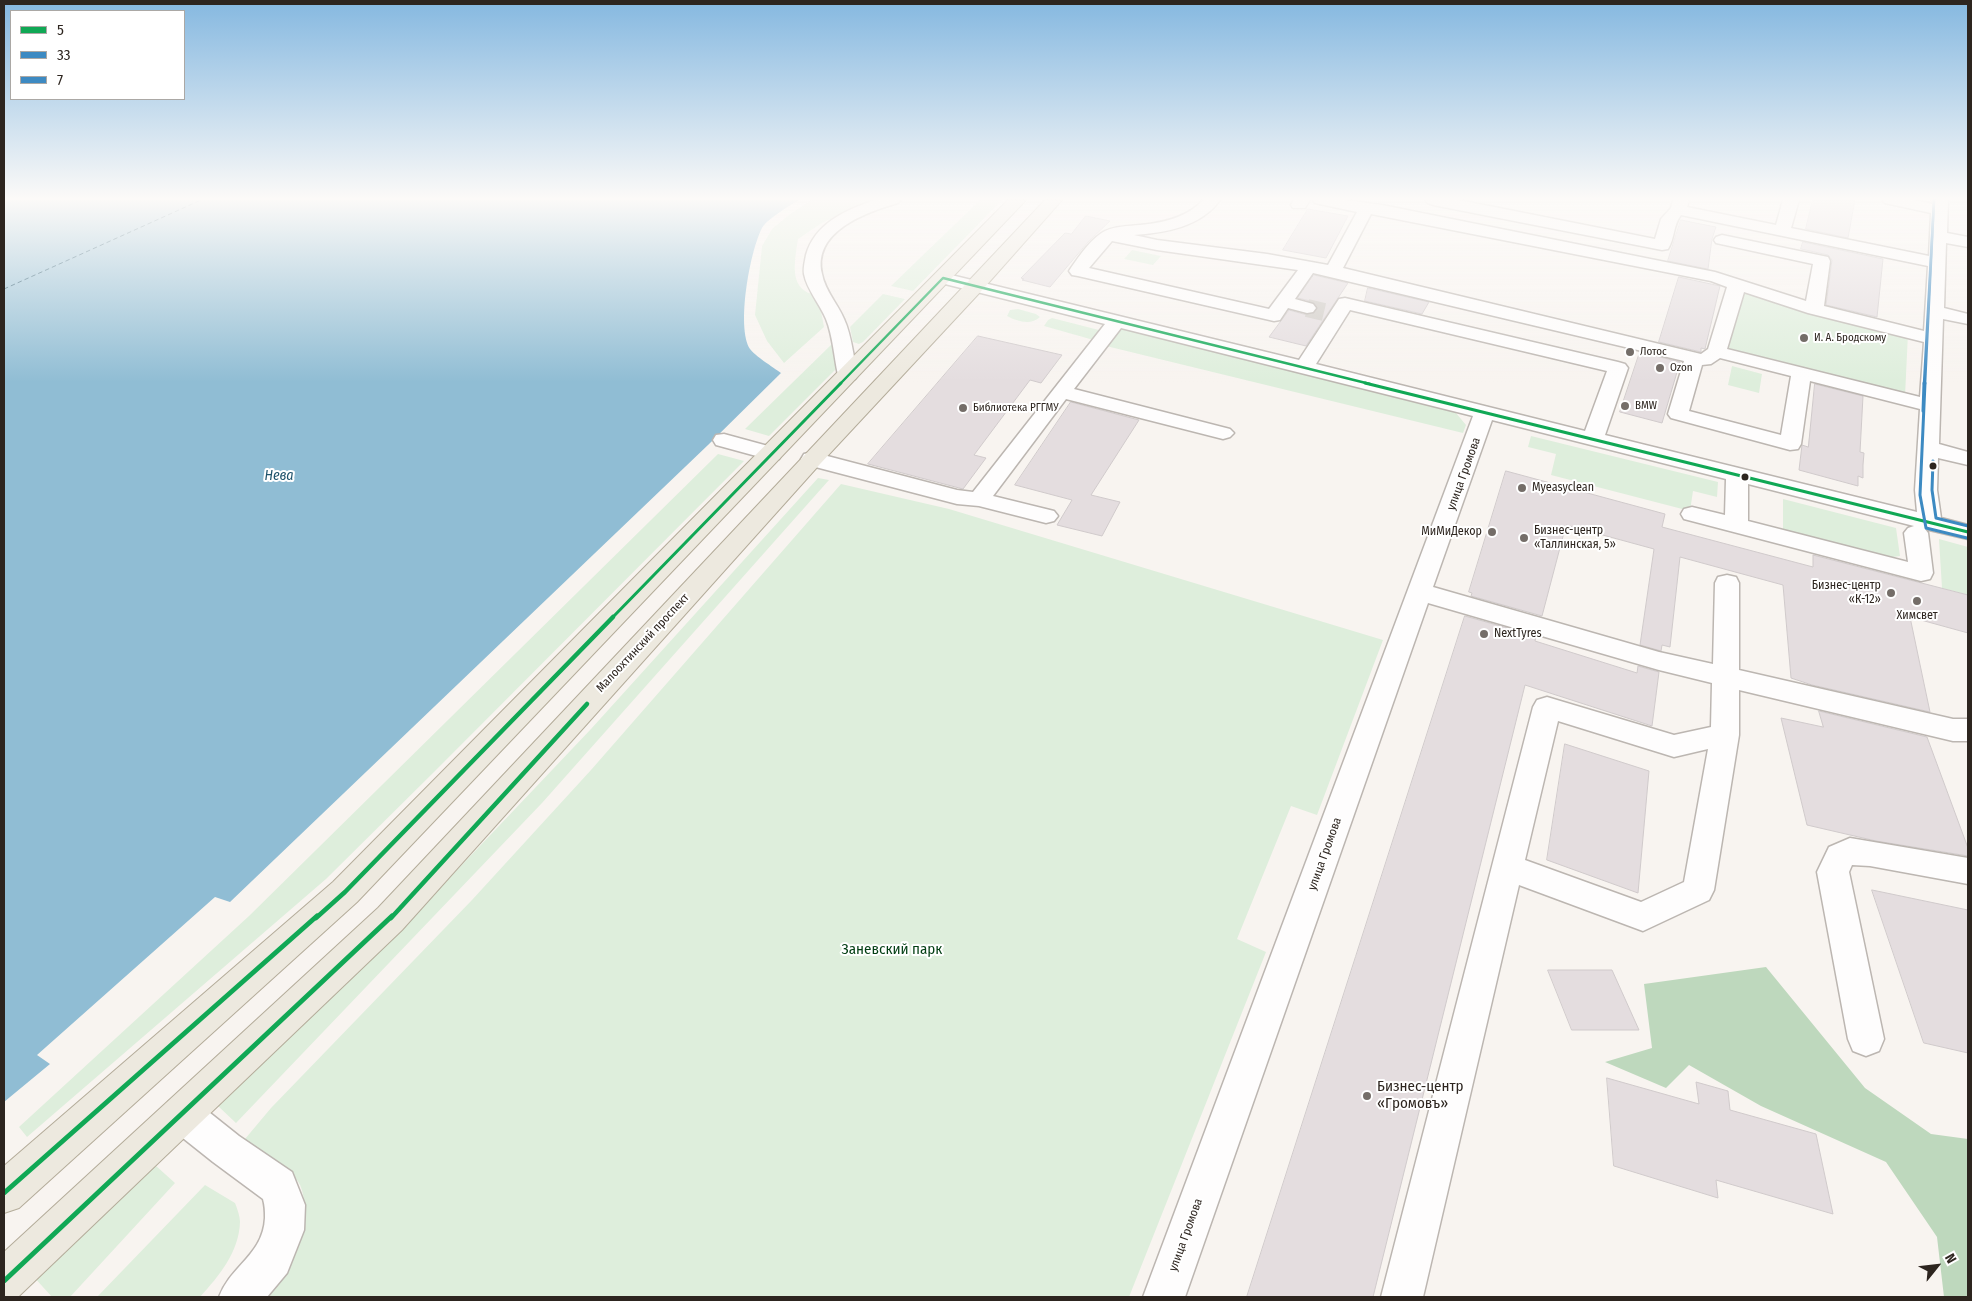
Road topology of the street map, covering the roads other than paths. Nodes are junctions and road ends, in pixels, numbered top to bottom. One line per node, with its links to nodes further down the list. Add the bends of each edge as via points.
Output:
1 (813, 261): 29 (street, via 812,272 836,320)
2 (960, 261): 13 (main road)
3 (999, 261): 15 (main road, Малоохтинский проспект)
4 (1087, 261): 16 (street, via 1078,271 1159,283 1274,316)
5 (1290, 261): 11 (street)
6 (1338, 261): 12 (street)
7 (1719, 261): 14 (street)
8 (1807, 261): 18 (street, via 1822,261)
9 (1926, 261): 10 (street)
10 (1937, 263): 20 (street)
11 (1309, 266): 12 (street); 16 (street)
12 (1333, 271): 17 (street)
13 (943, 278): 15 (street); 29 (main road)
14 (1737, 284): 18 (street); 25 (street)
15 (977, 285): 22 (street); 39 (main road, Малоохтинский проспект)
16 (1285, 302): 19 (street)
17 (1484, 307): 23 (street); 26 (street)
18 (1814, 310): 24 (street)
19 (1323, 311): 23 (street, via 1345,303); 27 (street)
20 (1934, 311): 21 (street); 24 (street)
21 (1968, 319)
22 (1117, 320): 27 (street); 30 (street)
23 (1471, 333): 34 (lane, via 1618,368)
24 (1932, 338): 31 (street)
25 (1717, 352): 26 (street, via 1704,360); 28 (street)
26 (1694, 358): 28 (street, via 1678,414 1790,444)
27 (1305, 367): 32 (street)
28 (1801, 373): 31 (street)
29 (848, 375): 37 (main road)
30 (1062, 392): 33 (street); 41 (lane)
31 (1930, 405): 36 (street)
32 (1486, 411): 34 (street); 48 (street, улица Громова)
33 (1223, 434)
34 (1593, 439): 40 (street)
35 (724, 440): 37 (street)
36 (1928, 448): 38 (street); 45 (street)
37 (771, 454): 56 (main road, via 345,892)
38 (1968, 459)
39 (812, 460): 41 (lane, via 957,497); 55 (main road, Малоохтинский проспект, via 390,919)
40 (1737, 475): 44 (street); 45 (street)
41 (979, 499): 43 (street)
42 (1692, 514): 44 (street)
43 (1046, 516)
44 (1736, 525): 45 (street, via 1921,574)
45 (1923, 528): 46 (street)
46 (1968, 532)
47 (1727, 584): 49 (street)
48 (1420, 592): 49 (street, via 1598,636 1659,661); 59 (street, улица Громова)
49 (1725, 676): 50 (street, via 1953,730); 51 (street)
50 (1968, 730)
51 (1725, 735): 52 (street, via 1674,746 1547,707); 52 (street, via 1698,890 1643,917)
52 (1507, 867): 60 (street)
53 (1968, 871): 54 (street, via 1850,851 1840,856 1833,872)
54 (1866, 1038)
55 (182, 1114): 57 (main road, Малоохтинский проспект); 58 (street, via 278,1186 285,1205 284,1230 273,1259)
56 (4, 1192)
57 (4, 1281)
58 (240, 1297)
59 (1164, 1297)
60 (1402, 1297)

